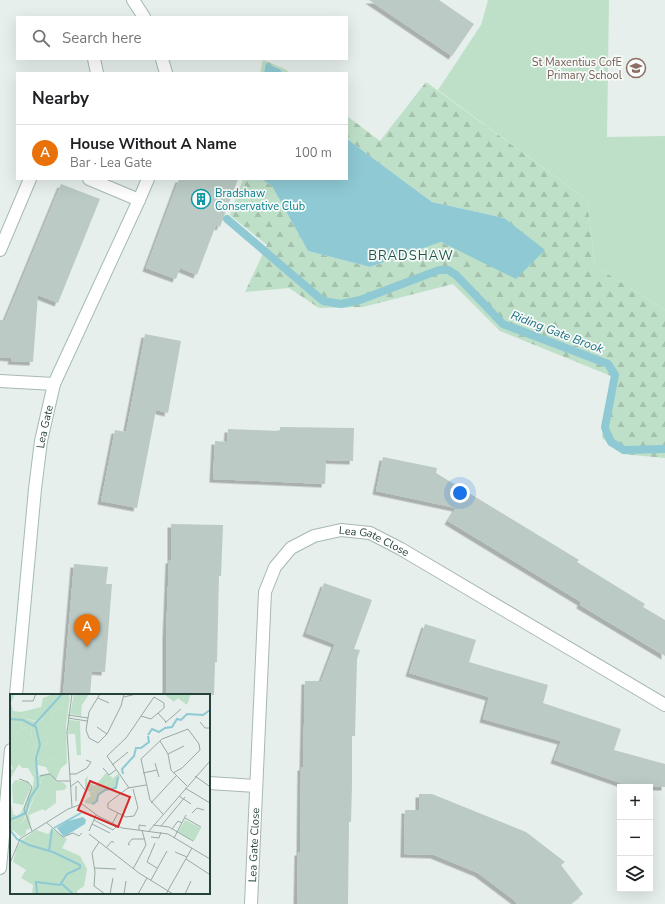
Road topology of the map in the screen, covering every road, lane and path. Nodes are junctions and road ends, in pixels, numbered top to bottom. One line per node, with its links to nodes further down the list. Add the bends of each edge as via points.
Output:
1 (133, 0): 2 (street)
2 (143, 16)
3 (94, 60): 5 (street)
4 (162, 60): 6 (street)
5 (97, 72)
6 (166, 72)
7 (30, 180): 11 (street)
8 (92, 180): 10 (street)
9 (148, 180): 10 (street, Lea Gate)
10 (139, 200): 13 (street, Lea Gate)
11 (0, 250)
12 (0, 381): 13 (street)
13 (54, 384): 14 (street, Lea Gate, via 41,440 35,489)
14 (16, 694)
15 (665, 705): 18 (street, Lea Gate Close, via 401,549 370,533 341,530 314,536 291,548 275,567 265,592)
16 (10, 769): 19 (street)
17 (210, 783): 18 (street)
18 (256, 786): 20 (street, Lea Gate Close)
19 (0, 868)
20 (250, 904)

